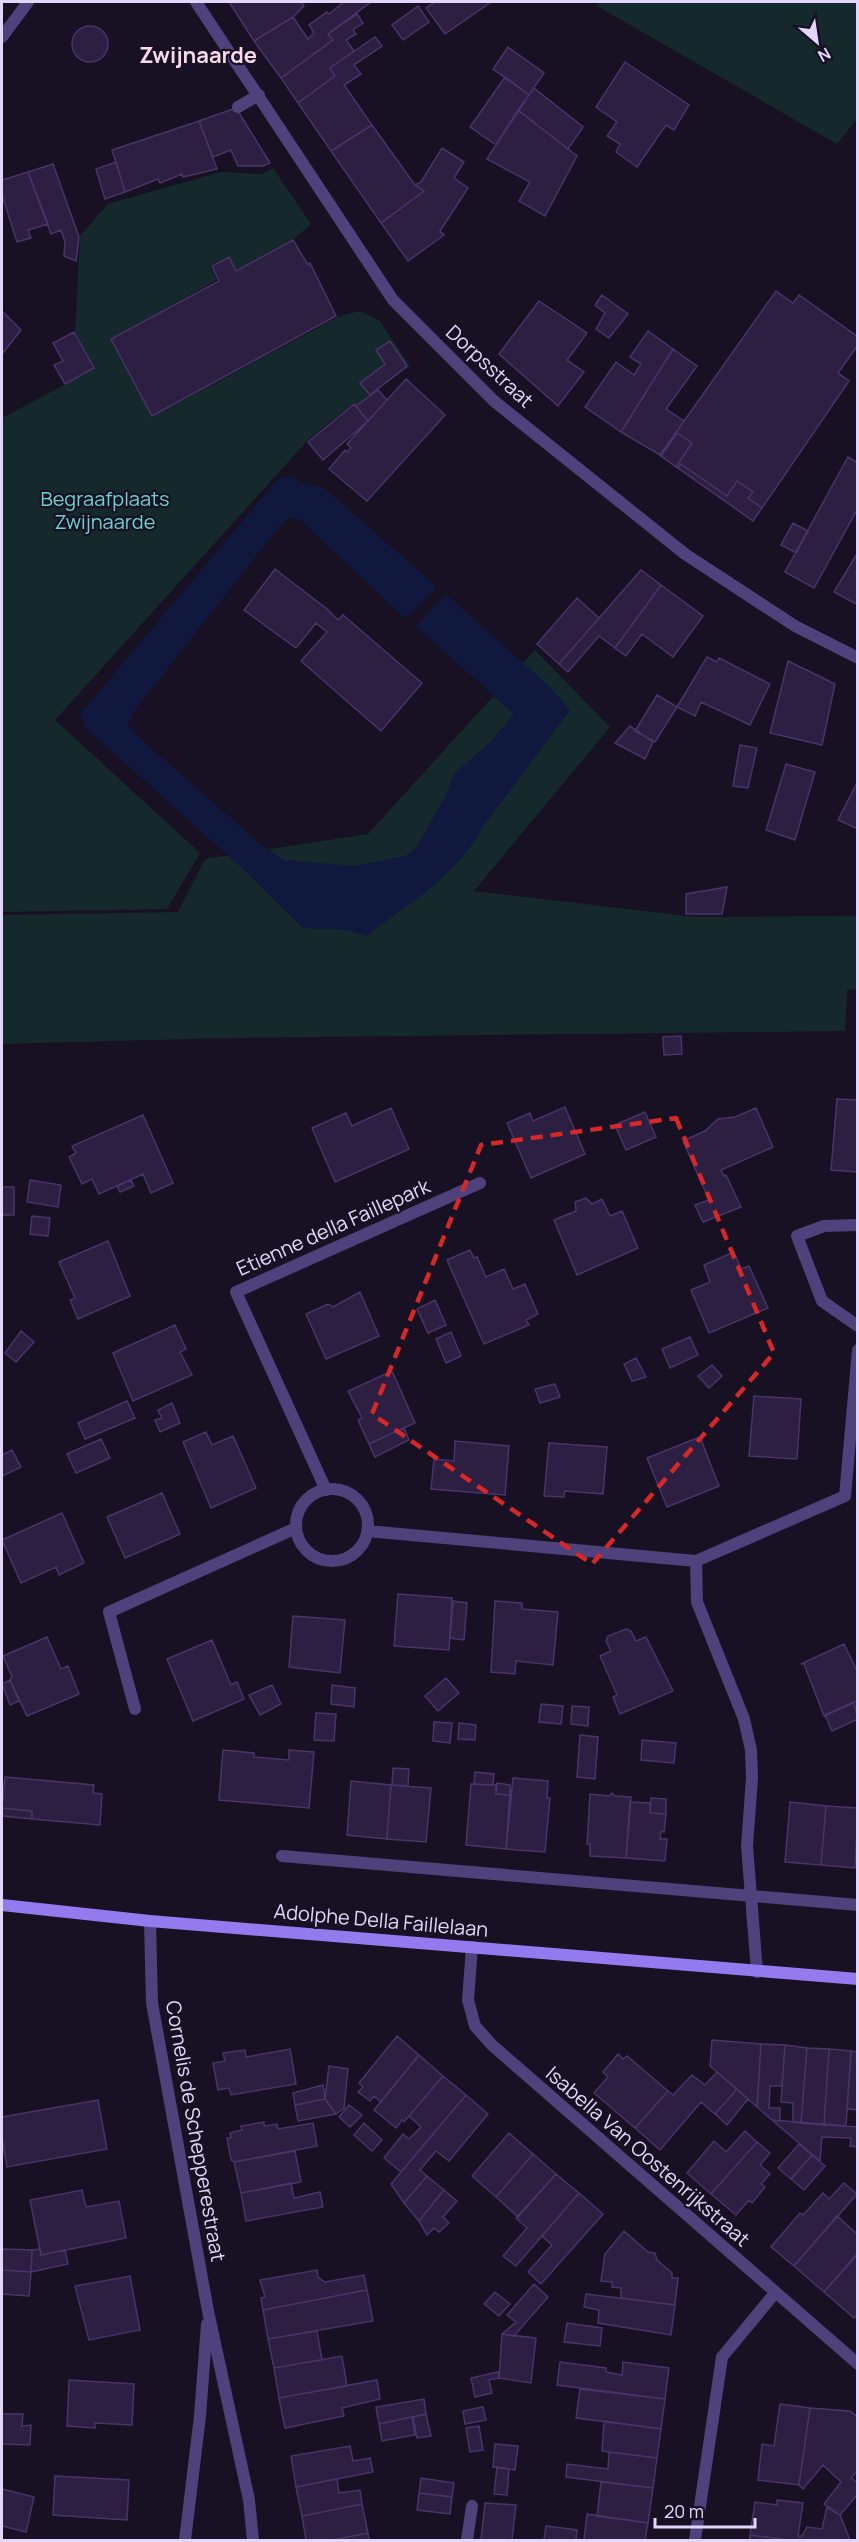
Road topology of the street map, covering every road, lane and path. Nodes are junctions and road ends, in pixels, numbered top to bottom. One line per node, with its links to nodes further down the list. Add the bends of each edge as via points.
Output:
1 (28, 2): 3 (street)
2 (196, 2): 4 (street, Dorpsstraat)
3 (2, 37)
4 (259, 95): 5 (street); 6 (street, Dorpsstraat, via 393,300 494,401 685,554 795,626)
5 (238, 107)
6 (858, 658)
7 (480, 1183): 11 (street, Etienne della Faillepark, via 236,1292)
8 (858, 1225): 9 (street, via 824,1226 797,1236 822,1300)
9 (858, 1326)
10 (858, 1350): 14 (street, via 844,1496)
11 (326, 1490): 12 (street, via 308,1498 300,1508); 13 (street, via 344,1491 355,1497 367,1518)
12 (296, 1528): 13 (street, via 306,1550 326,1560 344,1559 355,1553); 15 (street, via 109,1612)
13 (367, 1531): 14 (street)
14 (696, 1561): 17 (street, via 697,1602 744,1719 752,1750 747,1846)
15 (135, 1709)
16 (282, 1856): 17 (street)
17 (750, 1895): 19 (street); 22 (street)
18 (2, 1905): 20 (main road, Adolphe Della Faillelaan)
19 (858, 1905)
20 (150, 1921): 21 (main road, Adolphe Della Faillelaan); 25 (street, Cornelis de Schepperestraat, via 152,2003)
21 (472, 1947): 22 (main road, Adolphe Della Faillelaan); 24 (street, Isabella Van Oostenrijkstraat, via 468,2000 475,2026)
22 (757, 1972): 23 (main road, Adolphe Della Faillelaan)
23 (858, 1979)
24 (775, 2293): 26 (street, Isabella Van Oostenrijkstraat); 31 (street, via 722,2357)
25 (208, 2311): 28 (street, Cornelis de Schepperestraat); 29 (street, Cornelis de Schepperestraat)
26 (858, 2364)
27 (472, 2506): 30 (street)
28 (185, 2541)
29 (254, 2541)
30 (466, 2541)
31 (695, 2541)

